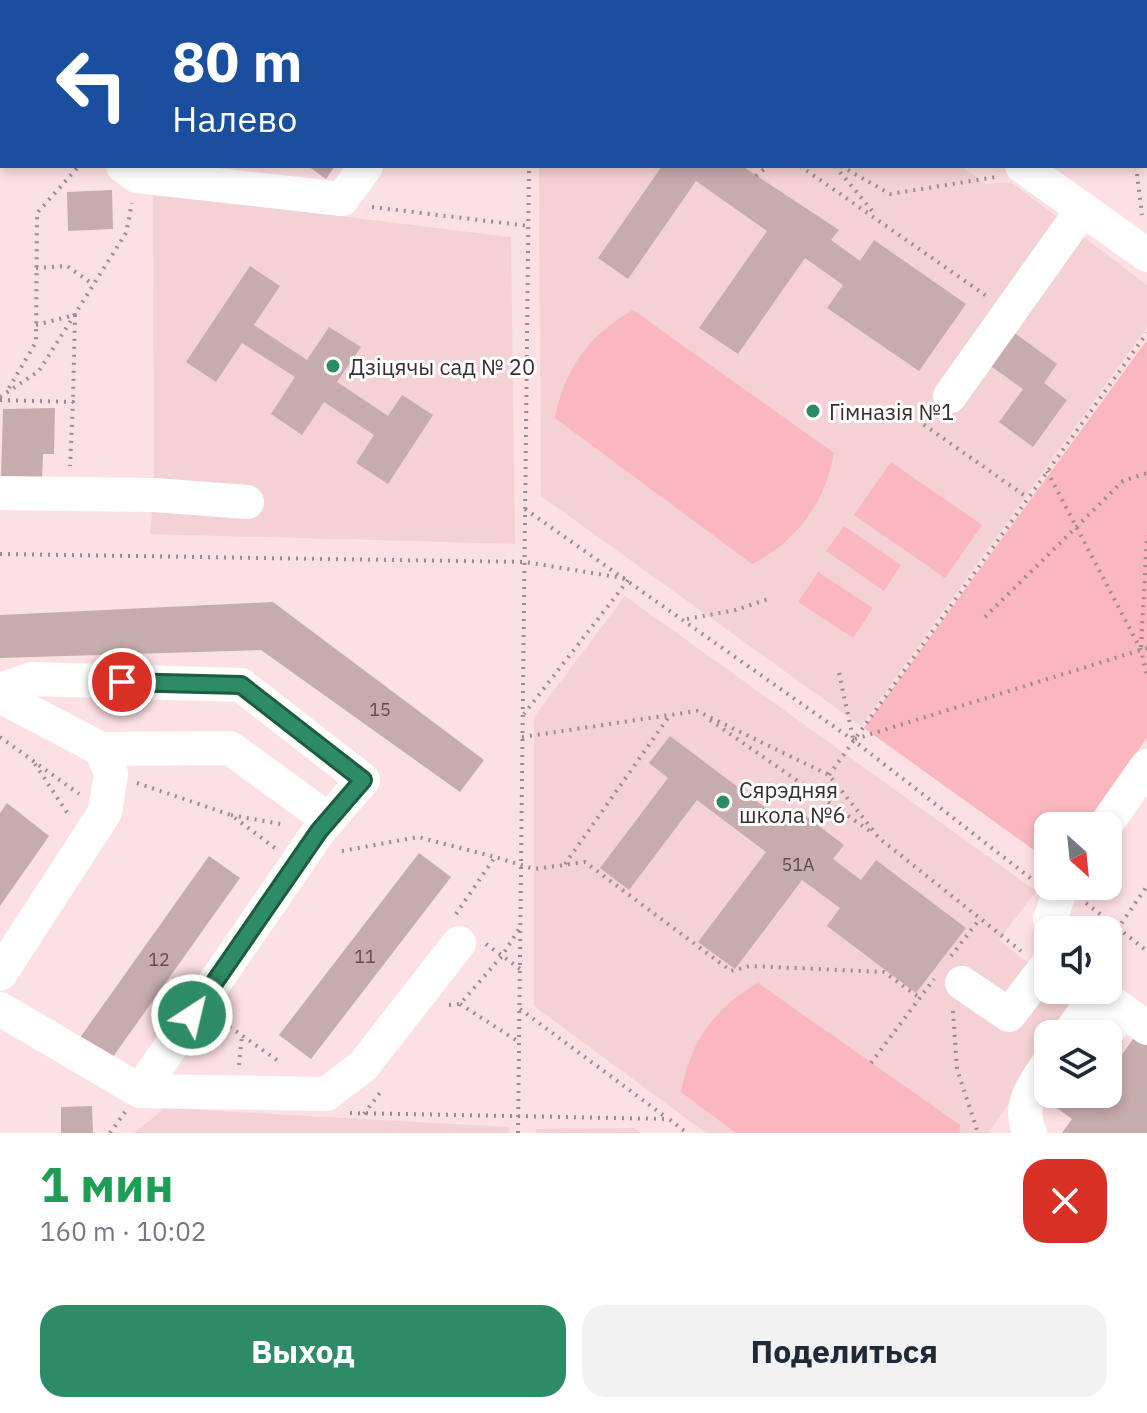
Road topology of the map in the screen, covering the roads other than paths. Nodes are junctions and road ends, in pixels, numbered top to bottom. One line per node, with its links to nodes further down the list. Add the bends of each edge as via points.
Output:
1 (365, 168): 3 (lane, via 342,199)
2 (1022, 170): 4 (lane)
3 (129, 178)
4 (1083, 209): 5 (lane); 6 (lane)
5 (1142, 236)
6 (950, 396)
7 (0, 493): 8 (lane)
8 (247, 502)
9 (0, 693): 10 (lane); 13 (lane, via 32,679 241,685 363,780)
10 (106, 761): 13 (lane, via 230,748); 15 (lane, via 105,812)
11 (1147, 766): 12 (lane)
12 (1115, 812)
13 (335, 835): 20 (lane, via 297,864)
14 (456, 931): 20 (lane, via 363,1066 326,1094)
15 (0, 974)
16 (956, 982): 17 (lane, via 1009,1015)
17 (1034, 983)
18 (0, 1009): 20 (lane)
19 (1034, 1084): 21 (lane, via 1026,1105)
20 (140, 1091)
21 (1030, 1133)

